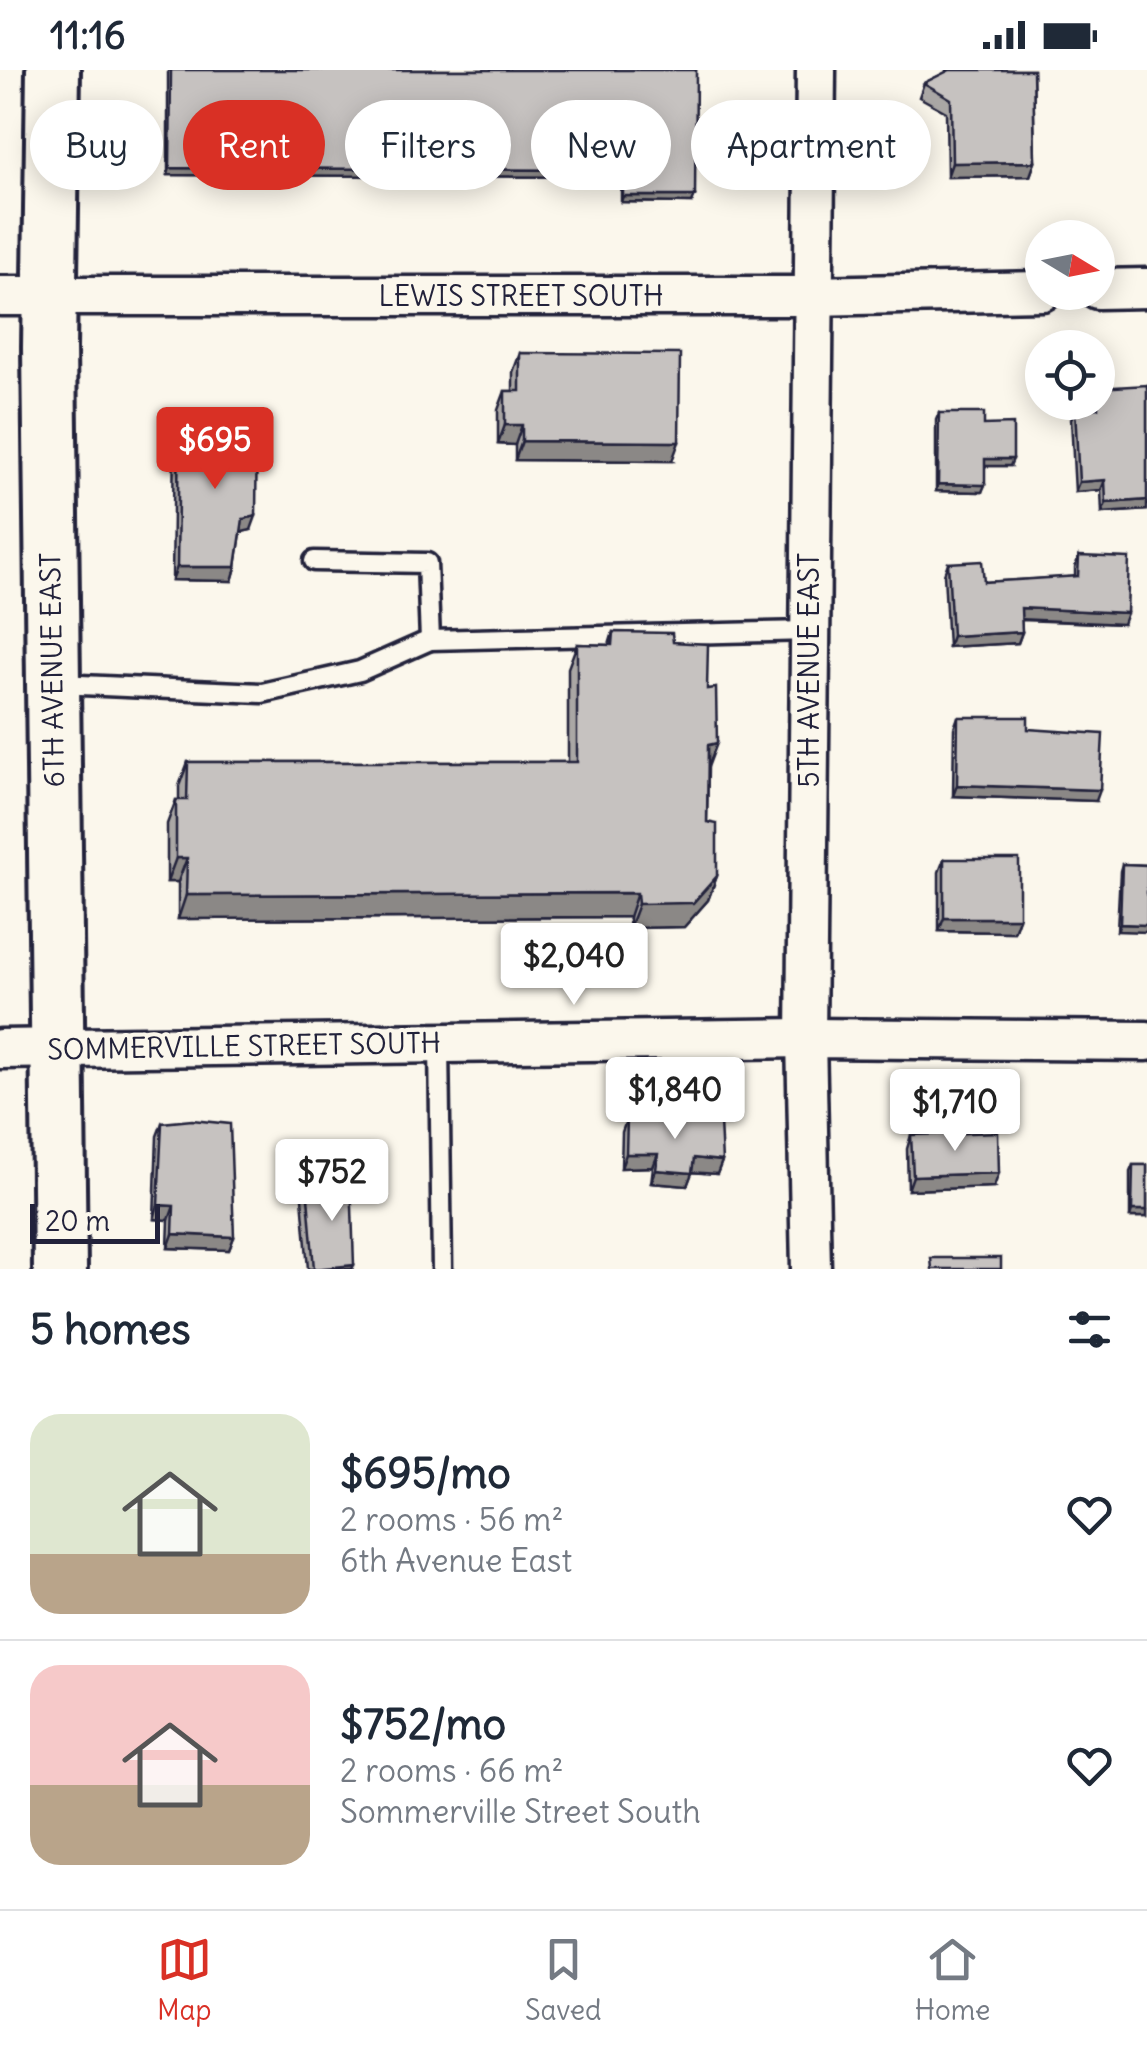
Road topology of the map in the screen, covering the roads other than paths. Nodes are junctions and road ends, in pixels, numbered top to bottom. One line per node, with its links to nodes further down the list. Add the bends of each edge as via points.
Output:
1 (54, 70): 6 (street, 6TH AVENUE EAST)
2 (816, 70): 7 (street, 5TH AVENUE EAST)
3 (1147, 288): 4 (street)
4 (1115, 289)
5 (1025, 290): 7 (street, LEWIS STREET SOUTH)
6 (24, 296): 7 (street, LEWIS STREET SOUTH); 11 (street, 6TH AVENUE EAST)
7 (812, 296): 9 (street, 5TH AVENUE EAST)
8 (314, 560): 10 (lane, via 426,563)
9 (809, 631): 10 (lane); 12 (street, 5TH AVENUE EAST)
10 (430, 640): 11 (lane, via 360,671 262,693)
11 (52, 684): 16 (street, 6TH AVENUE EAST)
12 (806, 1038): 13 (street, SOMMERVILLE STREET SOUTH); 14 (street, SOMMERVILLE STREET SOUTH); 19 (street, 5TH AVENUE EAST)
13 (1147, 1042)
14 (439, 1044): 16 (street, SOMMERVILLE STREET SOUTH); 18 (lane)
15 (0, 1049): 16 (street, SOMMERVILLE STREET SOUTH)
16 (54, 1049): 17 (street, 6TH AVENUE EAST)
17 (60, 1269)
18 (442, 1269)
19 (812, 1269)

